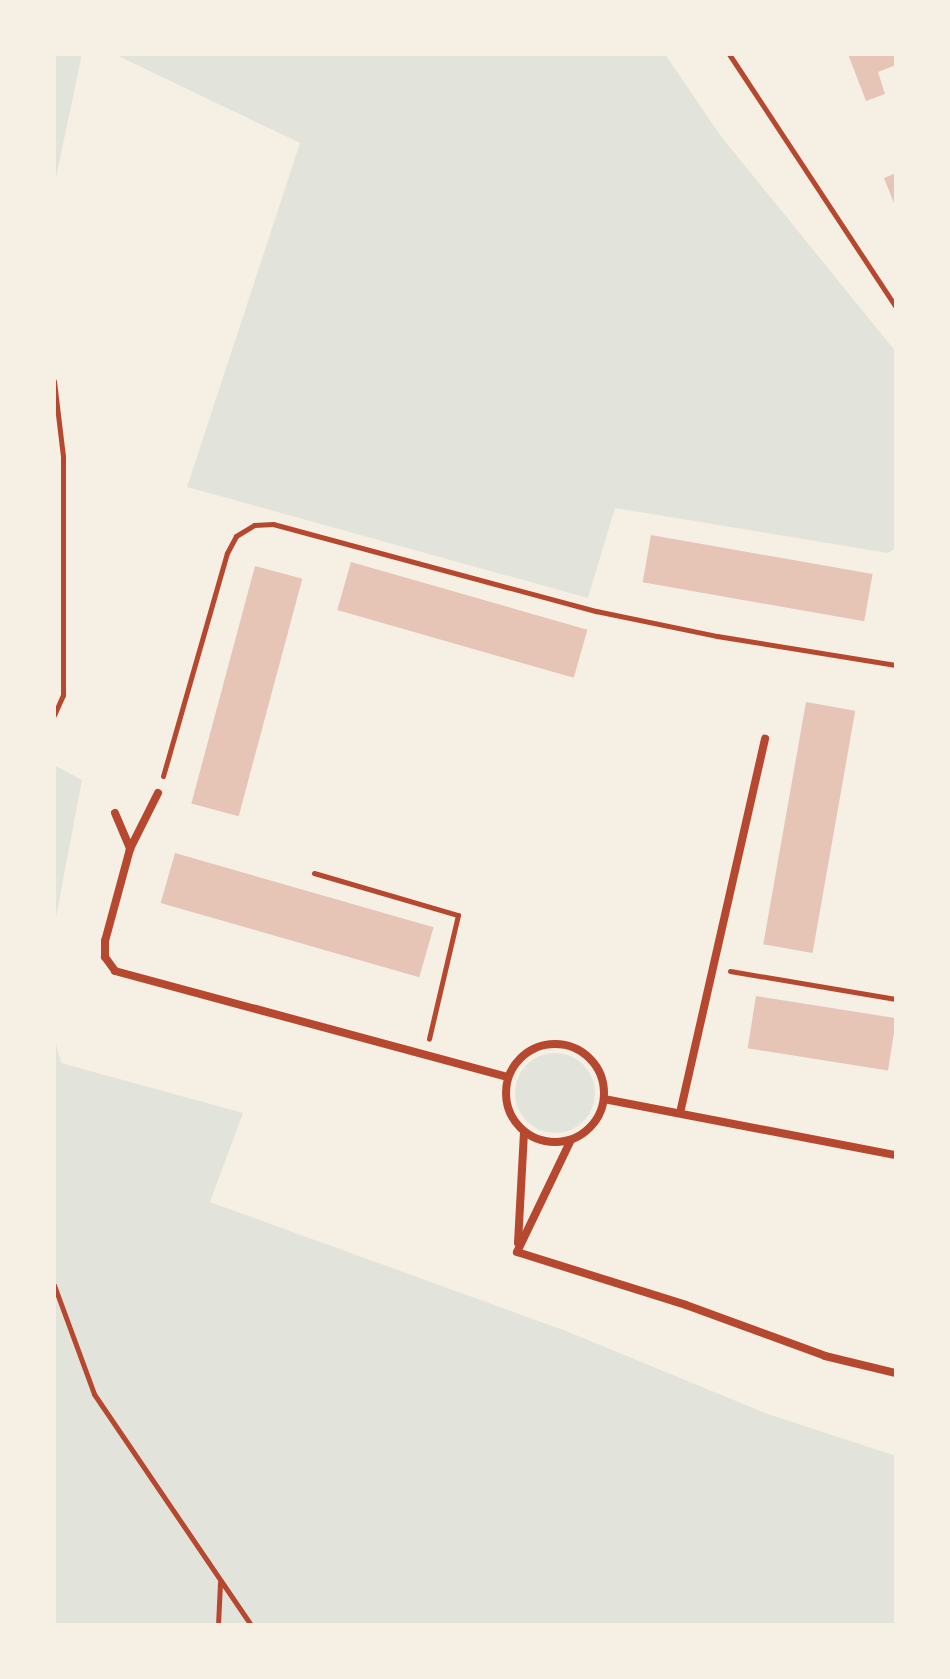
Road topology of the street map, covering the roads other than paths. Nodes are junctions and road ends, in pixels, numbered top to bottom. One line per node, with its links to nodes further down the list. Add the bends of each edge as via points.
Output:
1 (765, 739): 7 (street)
2 (158, 793): 4 (street)
3 (115, 813): 4 (street)
4 (130, 849): 5 (street, via 105,941 105,957 115,971)
5 (508, 1077): 6 (street, via 535,1047 566,1044 593,1060 601,1073); 8 (street, via 506,1101)
6 (604, 1099): 7 (street); 9 (street, via 597,1120)
7 (680, 1113): 10 (street)
8 (524, 1132): 9 (street, via 555,1143); 11 (street)
9 (571, 1140): 11 (street)
10 (896, 1155)
11 (517, 1252): 12 (street, via 825,1356)
12 (896, 1373)

